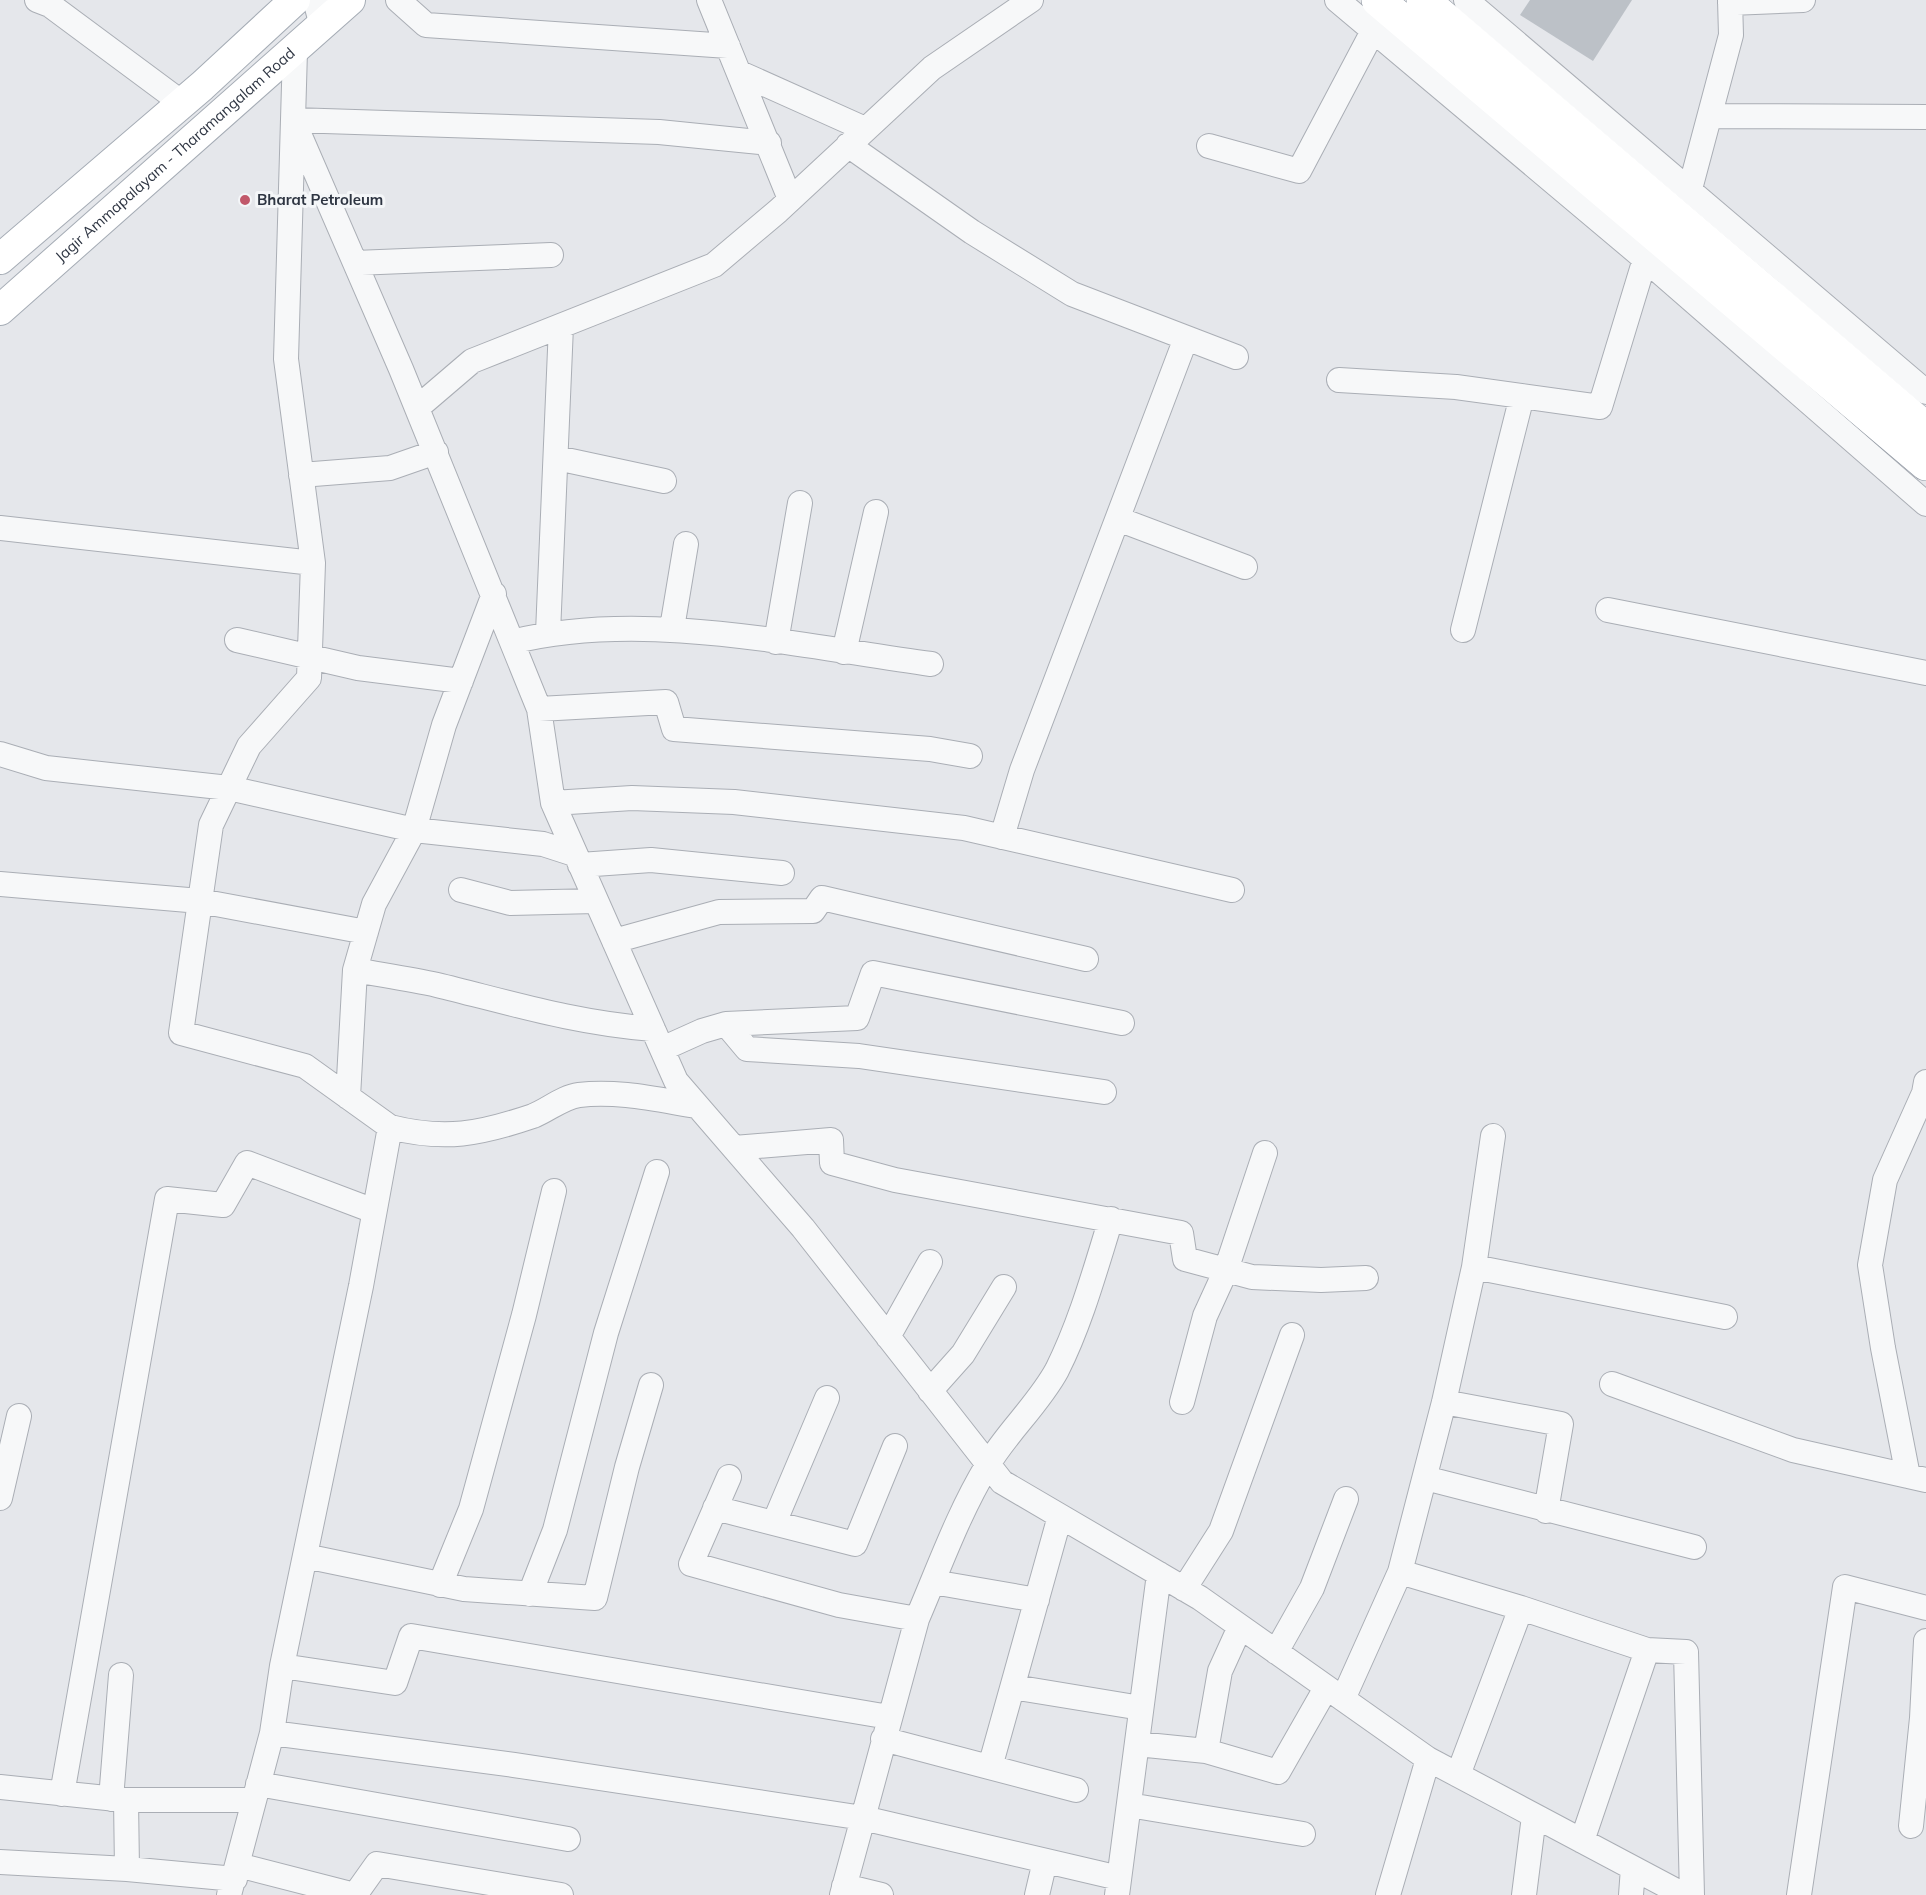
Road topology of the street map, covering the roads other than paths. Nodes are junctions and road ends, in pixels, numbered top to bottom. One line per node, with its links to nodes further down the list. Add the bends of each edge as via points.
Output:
1 (37, 0): 18 (street, via 50,5)
2 (294, 0): 18 (main road)
3 (350, 0): 13 (main road, Jagir Ammapalayam - Tharamangalam Road)
4 (398, 0): 15 (street, via 426,25)
5 (709, 0): 15 (street)
6 (998, 0): 12 (street)
7 (1337, 0): 14 (street)
8 (1423, 0): 39 (highway)
9 (1803, 0): 10 (street)
10 (1730, 1): 19 (street, via 1731,35)
11 (1472, 2): 25 (street)
12 (1027, 3): 22 (street, via 932,68)
13 (319, 13): 16 (main road, Jagir Ammapalayam - Tharamangalam Road)
14 (1376, 15): 24 (street, via 1299,171); 28 (street); 42 (highway)
15 (728, 46): 17 (street)
16 (295, 51): 21 (street); 31 (main road, Jagir Ammapalayam - Tharamangalam Road)
17 (740, 73): 22 (street); 23 (street)
18 (182, 103): 29 (main road)
19 (1710, 116): 20 (street); 25 (street)
20 (1926, 117)
21 (293, 120): 23 (street, via 659,132); 30 (street); 43 (street, via 285,359)
22 (857, 137): 26 (street); 33 (street, via 972,232 1072,294)
23 (769, 143): 26 (street)
24 (1209, 146)
25 (1690, 189): 36 (street)
26 (790, 199): 32 (street, via 714,265)
27 (551, 255): 30 (street)
28 (1645, 259): 37 (street, via 1600,407); 46 (street)
29 (0, 260)
30 (355, 263): 38 (street)
31 (0, 310)
32 (561, 326): 38 (street, via 472,361); 41 (street)
33 (1186, 338): 34 (street); 48 (street)
34 (1236, 357)
35 (1340, 380): 37 (street, via 1456,387)
36 (1926, 392)
37 (1522, 396): 56 (street)
38 (417, 408): 40 (street)
39 (1926, 429)
40 (436, 452): 43 (street, via 390,468); 53 (street)
41 (557, 458): 44 (street); 57 (street)
42 (1926, 464)
43 (301, 474): 51 (street)
44 (664, 481)
45 (800, 503): 60 (street)
46 (1926, 504)
47 (876, 513): 61 (street)
48 (1118, 519): 52 (street); 72 (street, via 1022,770)
49 (0, 528): 51 (street)
50 (686, 544): 55 (street)
51 (313, 563): 62 (street)
52 (1245, 567)
53 (494, 594): 59 (street); 65 (street)
54 (1608, 610): 64 (street)
55 (672, 628): 57 (street); 60 (street)
56 (1463, 630)
57 (548, 633): 59 (street)
58 (237, 640): 62 (street)
59 (512, 642): 66 (street)
60 (776, 642): 61 (street)
61 (844, 652): 63 (street)
62 (310, 657): 65 (street, via 358,668); 69 (street, via 309,678 249,746)
63 (931, 664)
64 (1926, 673)
65 (461, 681): 71 (street)
66 (539, 709): 68 (street, via 666,702 674,729 930,749); 70 (street)
67 (0, 754): 69 (street, via 46,768)
68 (970, 756)
69 (229, 788): 71 (street); 78 (street, via 211,825)
70 (553, 803): 72 (street, via 632,798 734,802 964,828); 73 (street)
71 (414, 830): 73 (street, via 543,844); 80 (street, via 374,904)
72 (1002, 837): 77 (street)
73 (577, 860): 74 (street, via 651,860); 79 (street)
74 (782, 873)
75 (0, 884): 78 (street)
76 (461, 890): 79 (street, via 510,903)
77 (1232, 890)
78 (200, 901): 80 (street); 89 (street, via 181,1032 305,1066)
79 (596, 901): 81 (street)
80 (366, 932): 83 (street)
81 (614, 941): 82 (street, via 719,912 813,911 822,898); 86 (street)
82 (1086, 959)
83 (355, 970): 86 (street, via 437,985 501,1004); 89 (street)
84 (1122, 1023): 85 (street, via 873,974 857,1018)
85 (726, 1024): 86 (street); 88 (street, via 747,1049 859,1056)
86 (657, 1039): 90 (street, via 676,1081)
87 (1925, 1089): 118 (street, via 1885,1180 1870,1265 1883,1348)
88 (1104, 1092)
89 (348, 1097): 91 (street)
90 (697, 1106): 91 (street, via 610,1094 576,1095 534,1115 460,1136 422,1135); 93 (street)
91 (390, 1126): 97 (street)
92 (1493, 1136): 100 (street)
93 (734, 1148): 98 (street, via 831,1140 832,1163 895,1180); 106 (street)
94 (1265, 1153): 101 (street)
95 (657, 1172): 132 (street, via 606,1333 555,1530)
96 (554, 1191): 130 (street, via 471,1509)
97 (374, 1211): 126 (street); 156 (street, via 247,1163 223,1205 167,1199)
98 (1111, 1220): 101 (street, via 1181,1233 1185,1259); 115 (street, via 1079,1320 1056,1372)
99 (930, 1262): 106 (street)
100 (1474, 1267): 104 (street); 112 (street)
101 (1226, 1270): 102 (street, via 1252,1277); 111 (street, via 1205,1316)
102 (1366, 1278)
103 (1004, 1287): 109 (street, via 963,1354)
104 (1725, 1317)
105 (1292, 1335): 131 (street, via 1221,1531)
106 (888, 1337): 109 (street)
107 (1612, 1384): 118 (street, via 1793,1450)
108 (651, 1385): 132 (street, via 595,1598)
109 (930, 1391): 115 (street)
110 (827, 1398): 124 (street)
111 (1182, 1402)
112 (1444, 1402): 117 (street); 122 (street, via 1561,1424)
113 (19, 1416): 119 (street)
114 (895, 1446): 124 (street, via 855,1544)
115 (988, 1464): 123 (street, via 1002,1482); 129 (street, via 961,1514)
116 (729, 1477): 121 (street)
117 (1425, 1478): 122 (street); 127 (street)
118 (1917, 1478)
119 (0, 1498)
120 (1346, 1500): 140 (street, via 1312,1588)
121 (715, 1508): 124 (street); 136 (street, via 691,1564 839,1605)
122 (1546, 1511): 125 (street)
123 (1060, 1516): 128 (street); 133 (street)
124 (774, 1523)
125 (1694, 1547)
126 (305, 1556): 130 (street); 141 (street)
127 (1400, 1572): 134 (street); 144 (street)
128 (1159, 1574): 131 (street); 145 (street)
129 (933, 1582): 133 (street); 136 (street)
130 (440, 1584): 132 (street)
131 (1184, 1589): 137 (street)
132 (530, 1594)
133 (1037, 1600): 143 (street)
134 (1521, 1608): 139 (street); 152 (street)
135 (1926, 1608): 180 (street, via 1845,1587)
136 (917, 1619): 146 (street)
137 (1240, 1627): 140 (street); 149 (street, via 1220,1671)
138 (1926, 1641): 161 (street)
139 (1647, 1650): 164 (street); 179 (street, via 1686,1652)
140 (1276, 1652): 144 (street)
141 (282, 1666): 146 (street, via 395,1683 411,1636); 147 (street)
142 (121, 1675): 157 (street)
143 (1013, 1687): 145 (street); 151 (street)
144 (1334, 1694): 149 (street, via 1278,1772); 150 (street)
145 (1142, 1708): 148 (street)
146 (886, 1728): 151 (street); 160 (street)
147 (272, 1733): 155 (street); 160 (street)
148 (1137, 1744): 149 (street); 158 (street)
149 (1206, 1751)
150 (1428, 1759): 152 (street); 175 (street)
151 (990, 1767): 154 (street)
152 (1458, 1775): 159 (street)
153 (0, 1787): 156 (street)
154 (1076, 1790)
155 (256, 1792): 157 (street); 163 (street); 169 (street)
156 (63, 1794): 157 (street)
157 (119, 1800): 168 (street)
158 (1129, 1805): 162 (street); 170 (street)
159 (1534, 1816): 164 (street); 176 (street)
160 (863, 1818): 165 (street); 171 (street)
161 (1911, 1827)
162 (1303, 1834)
163 (568, 1839)
164 (1582, 1841): 167 (street)
165 (1045, 1861): 170 (street); 174 (street)
166 (0, 1862): 168 (street)
167 (1633, 1868): 177 (street); 178 (street)
168 (127, 1869): 169 (street)
169 (234, 1880): 172 (street, via 355,1895 377,1864)
170 (1118, 1887)
171 (843, 1890): 173 (street)
172 (561, 1895)
173 (881, 1895)
174 (1037, 1895)
175 (1388, 1895)
176 (1524, 1895)
177 (1630, 1895)
178 (1684, 1895)
179 (1692, 1895)
180 (1799, 1895)

